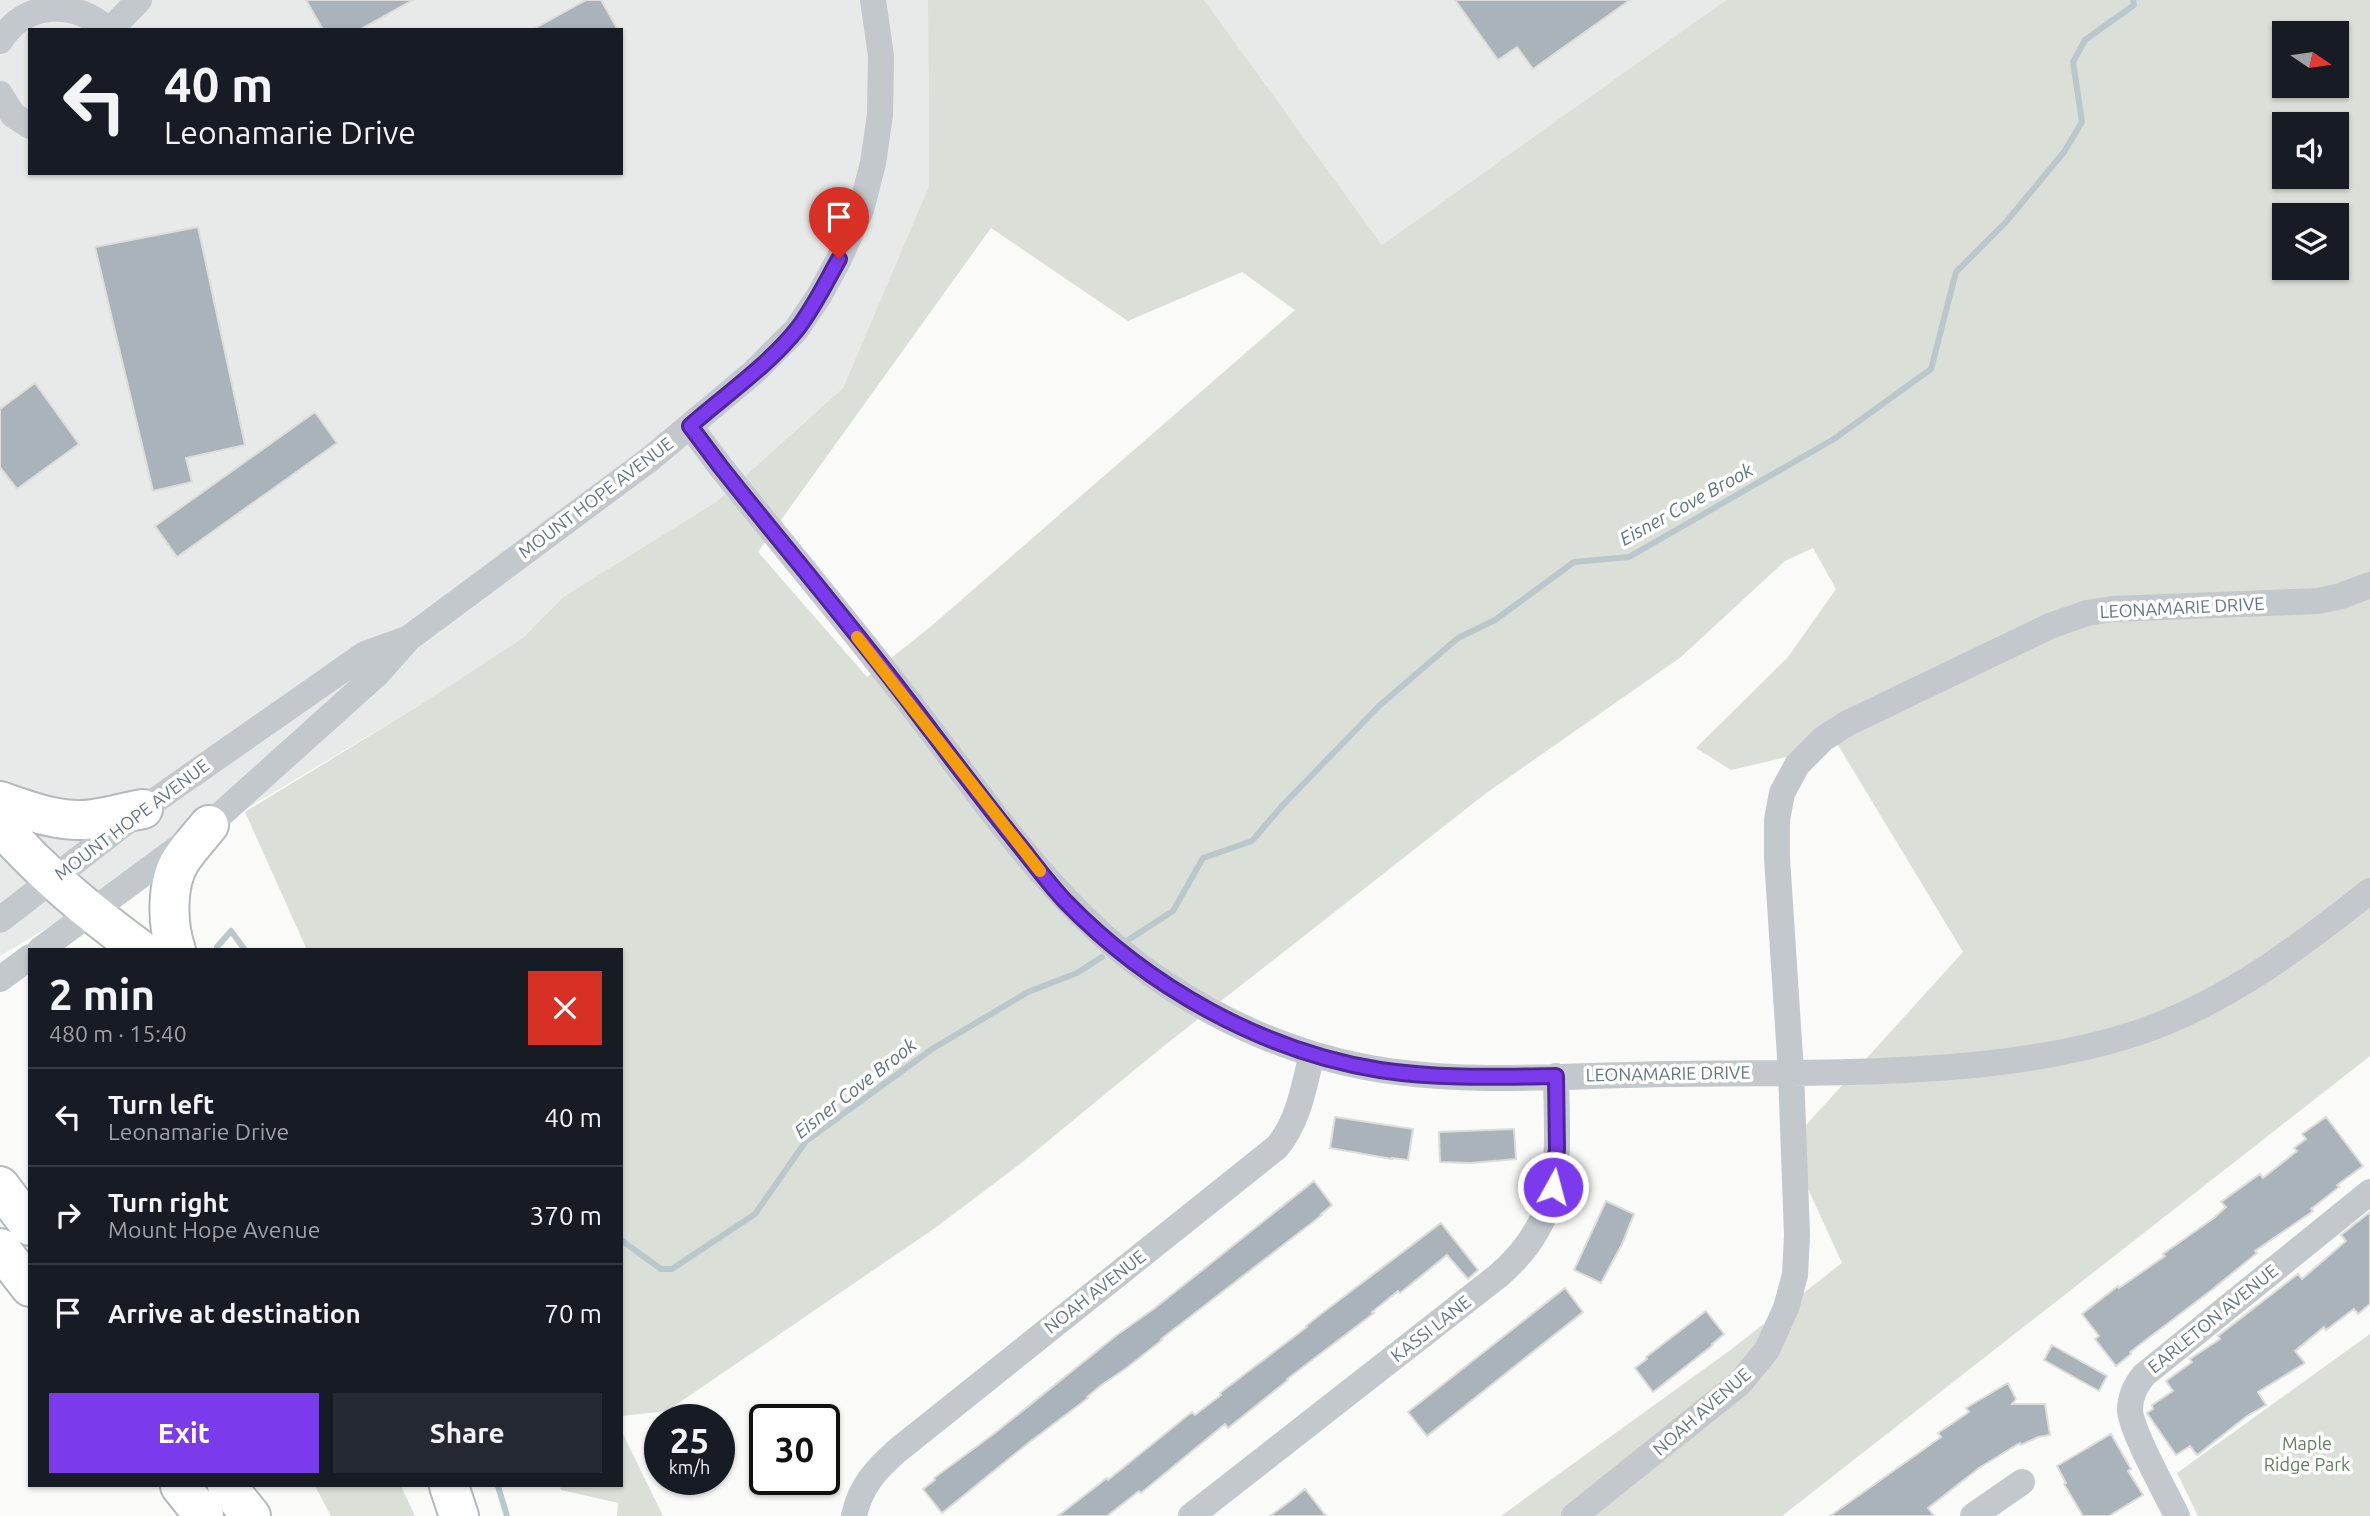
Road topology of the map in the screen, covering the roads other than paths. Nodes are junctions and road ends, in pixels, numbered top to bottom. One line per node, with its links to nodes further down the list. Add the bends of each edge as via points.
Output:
1 (139, 0): 4 (street)
2 (873, 0): 8 (street, MOUNT HOPE AVENUE, via 881,56 880,115 861,209 839,259 796,330)
3 (107, 28): 5 (street, via 78,6 55,3 29,10 11,24)
4 (111, 28)
5 (0, 41)
6 (0, 94): 7 (street, via 13,114)
7 (28, 125)
8 (690, 426): 10 (street, MOUNT HOPE AVENUE); 24 (street, LEONAMARIE DRIVE, via 1066,902 1123,953 1174,989 1255,1033)
9 (2370, 584): 25 (street, LEONAMARIE DRIVE, via 2341,596 2310,601 2112,609 2074,617 1846,724 1823,740 1791,774 1777,820)
10 (409, 638): 12 (street, MOUNT HOPE AVENUE, via 365,654); 14 (street, MOUNT HOPE AVENUE, via 377,674)
11 (0, 801): 12 (highway, via 59,818 91,820)
12 (143, 808): 15 (street, MOUNT HOPE AVENUE)
13 (0, 825): 15 (highway)
14 (209, 825): 17 (street, MOUNT HOPE AVENUE); 21 (highway, via 179,862 168,905)
15 (51, 879): 17 (highway); 18 (street, MOUNT HOPE AVENUE)
16 (2370, 891): 25 (street, LEONAMARIE DRIVE, via 2250,980 2136,1033 2062,1052 1986,1062)
17 (92, 913): 19 (street, MOUNT HOPE AVENUE); 20 (highway)
18 (0, 920)
19 (43, 948)
20 (138, 948)
21 (175, 948)
22 (28, 958): 23 (street)
23 (0, 979)
24 (1312, 1054): 26 (street, LEONAMARIE DRIVE, via 1414,1074); 39 (street, NOAH AVENUE, via 1297,1112 1277,1147 890,1457 869,1480)
25 (1791, 1072): 26 (street, LEONAMARIE DRIVE); 41 (street, NOAH AVENUE, via 1796,1262 1793,1288 1773,1341 1733,1390)
26 (1556, 1076): 40 (street, KASSI LANE, via 1553,1187 1536,1235 1522,1252 1498,1276)
27 (0, 1186): 29 (highway)
28 (2370, 1192): 43 (street, EARLETON AVENUE, via 2136,1385 2131,1417)
29 (28, 1223)
30 (0, 1248): 31 (highway)
31 (28, 1284)
32 (2022, 1482): 42 (street)
33 (181, 1487): 36 (highway)
34 (228, 1487): 37 (highway)
35 (449, 1487): 38 (highway)
36 (204, 1516)
37 (251, 1516)
38 (459, 1516)
39 (854, 1516)
40 (1191, 1516)
41 (1574, 1516)
42 (1973, 1516)
43 (2177, 1516)

